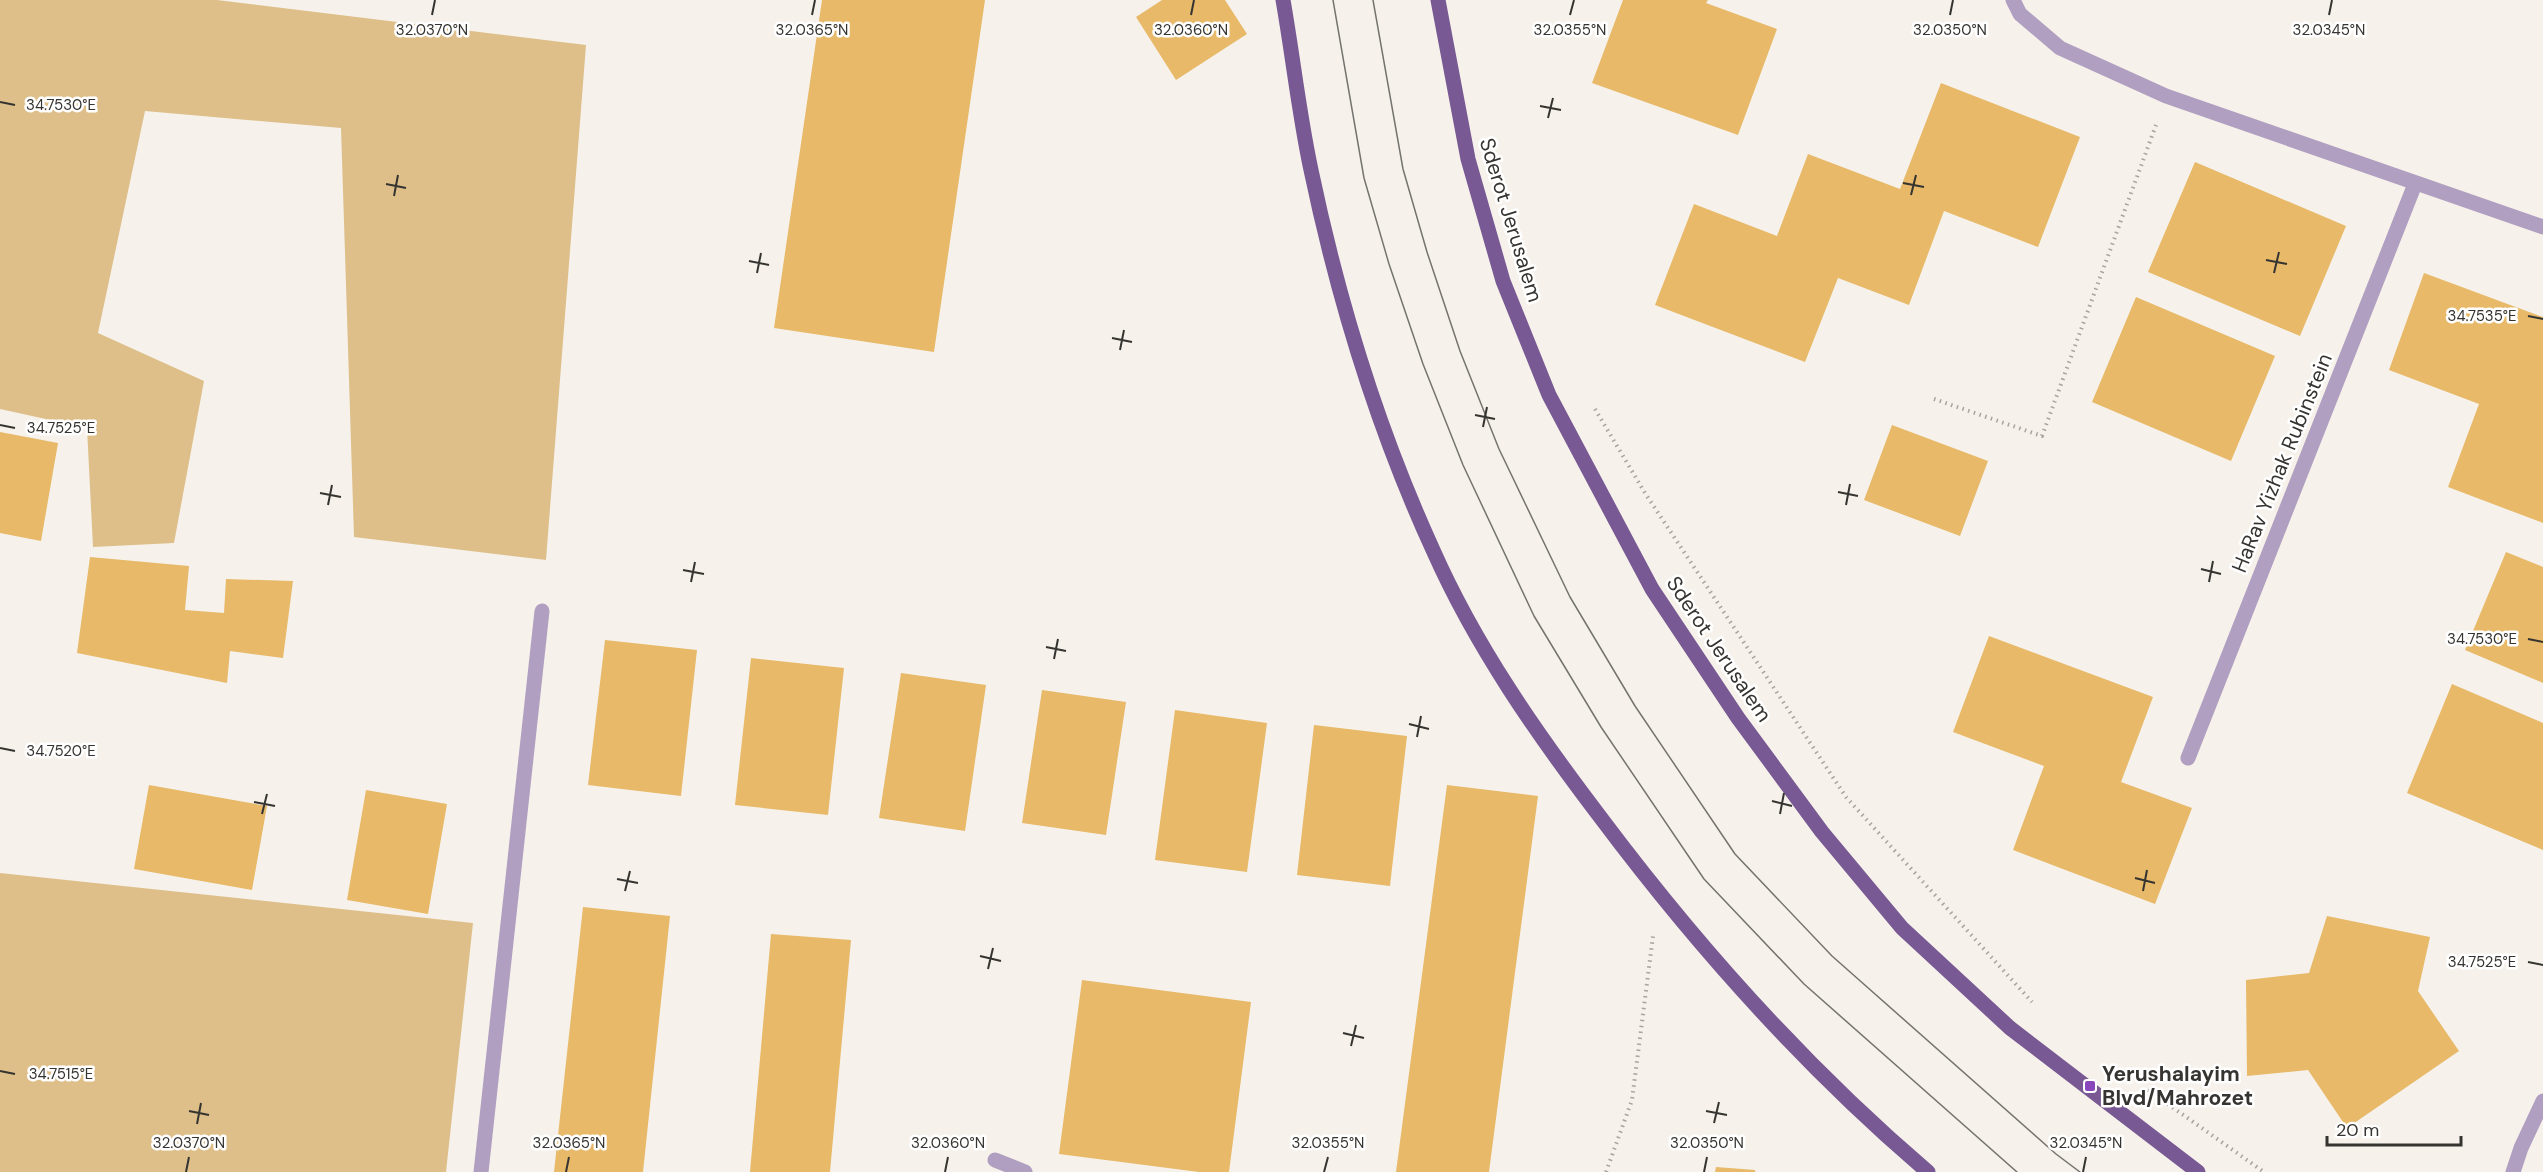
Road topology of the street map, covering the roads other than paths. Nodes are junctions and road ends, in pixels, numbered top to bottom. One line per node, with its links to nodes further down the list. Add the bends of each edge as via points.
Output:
1 (1283, 0): 13 (main road, via 1311,170 1346,309 1389,441 1433,551 1484,651 1556,759 1658,894 1744,992 1875,1127)
2 (1438, 0): 14 (main road, Sderot Jerusalem, via 1468,159 1503,281 1550,395 1652,589 1738,718 1815,823 1902,928 2010,1028)
3 (2013, 0): 4 (street, via 2020,14 2060,48 2166,96)
4 (2415, 184): 5 (street); 7 (street, HaRav Yizhak Rubinstein)
5 (2543, 227)
6 (542, 611): 11 (street)
7 (2188, 758)
8 (2543, 1101): 9 (street)
9 (2521, 1148): 15 (street); 16 (street)
10 (995, 1160): 12 (street)
11 (481, 1172)
12 (1025, 1172)
13 (1928, 1172)
14 (2198, 1172)
15 (2500, 1172)
16 (2512, 1172)

